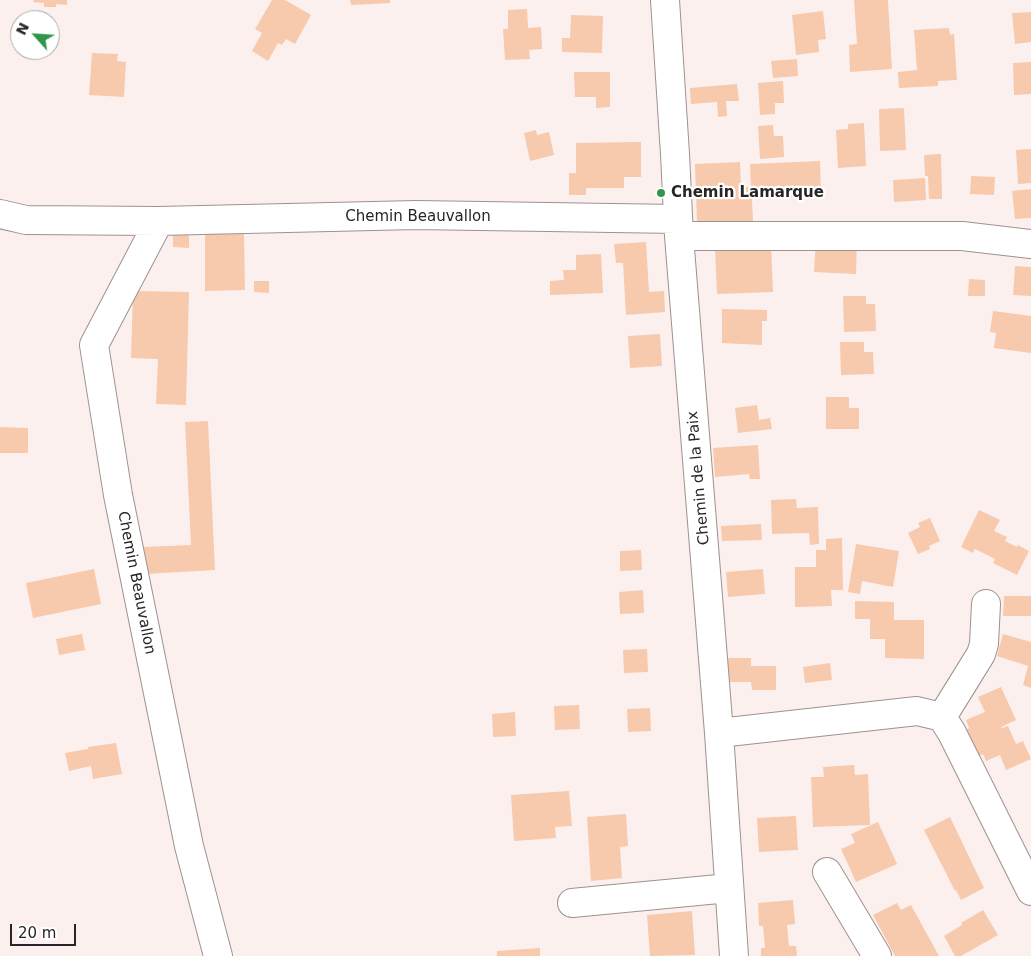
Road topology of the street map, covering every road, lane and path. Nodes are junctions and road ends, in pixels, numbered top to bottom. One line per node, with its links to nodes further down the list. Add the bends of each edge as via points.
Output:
1 (665, 0): 4 (street, Chemin de la Paix)
2 (0, 214): 3 (street, Chemin Beauvallon, via 26,220)
3 (159, 221): 4 (street, Chemin Beauvallon, via 416,215); 13 (street, Chemin Beauvallon, via 94,345 118,495 187,836)
4 (678, 228): 5 (street, via 962,236); 8 (street, Chemin de la Paix)
5 (1031, 244)
6 (986, 604): 7 (street, via 981,654)
7 (942, 717): 8 (street, via 917,710); 11 (street)
8 (719, 733): 10 (street, Chemin de la Paix)
9 (827, 872): 15 (street)
10 (729, 888): 12 (street); 14 (street, Chemin de la Paix)
11 (1031, 891)
12 (572, 903)
13 (218, 956)
14 (734, 956)
15 (877, 956)

